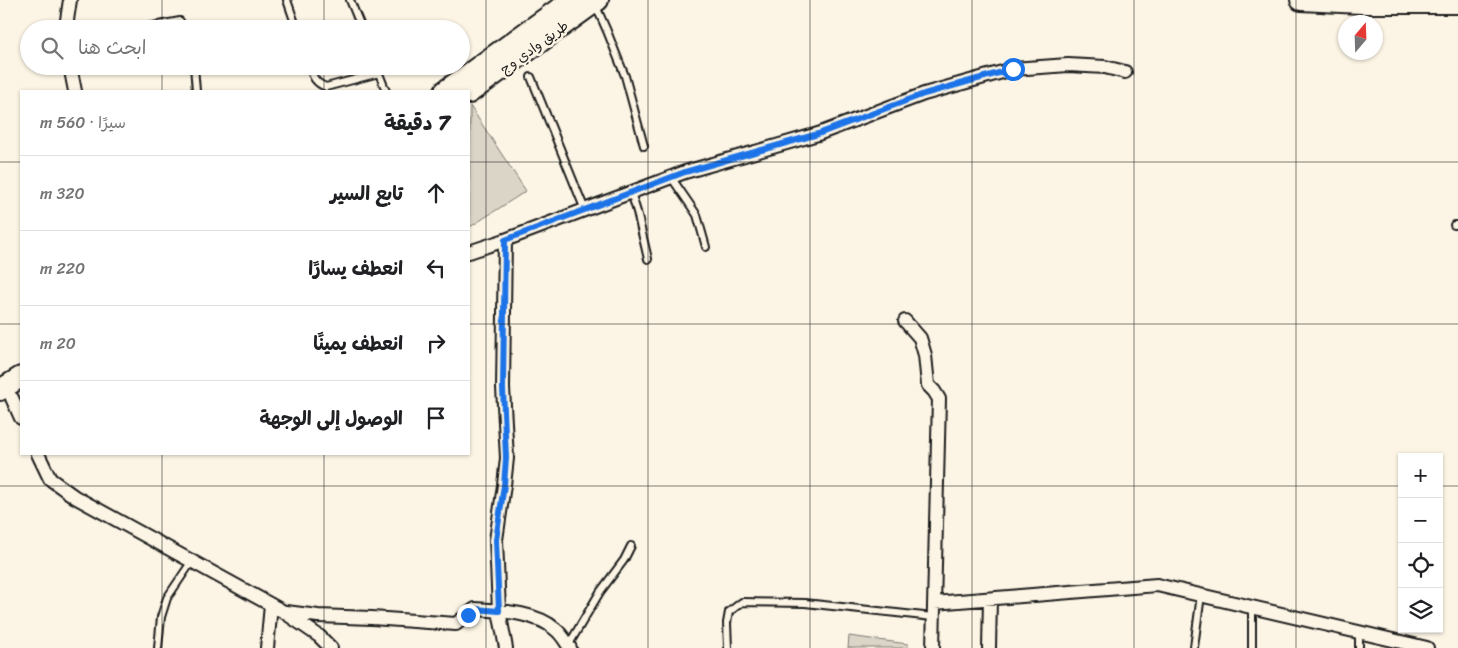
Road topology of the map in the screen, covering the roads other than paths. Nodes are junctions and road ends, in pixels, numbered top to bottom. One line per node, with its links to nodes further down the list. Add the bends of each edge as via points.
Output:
1 (70, 0): 8 (street)
2 (287, 0): 9 (lane)
3 (350, 0): 10 (lane)
4 (571, 0): 12 (main road, طريق وادي وج)
5 (1301, 0): 7 (main road)
6 (596, 2): 24 (main road, طريق وادي وج); 25 (lane, via 625,76)
7 (1458, 3)
8 (67, 20)
9 (294, 20)
10 (358, 20)
11 (1125, 72): 26 (street, via 1105,67 1068,65 1013,69 924,94 818,134)
12 (470, 73)
13 (72, 75): 20 (street)
14 (195, 75): 21 (lane)
15 (312, 75): 16 (lane, via 326,87)
16 (363, 75)
17 (380, 75): 22 (lane)
18 (467, 75): 23 (main road, طريق وادي وج)
19 (531, 77): 28 (lane)
20 (75, 90)
21 (196, 90)
22 (386, 90)
23 (446, 90)
24 (470, 92)
25 (644, 146)
26 (671, 177): 27 (street); 30 (lane, via 697,215)
27 (631, 192): 28 (street); 32 (lane)
28 (585, 210): 29 (street)
29 (505, 240): 31 (street); 45 (street, via 503,388 506,458 496,540)
30 (706, 248)
31 (470, 252)
32 (648, 259)
33 (905, 321): 42 (street, via 920,338 928,385 939,399)
34 (20, 379): 35 (main road)
35 (8, 397): 36 (street)
36 (20, 416)
37 (38, 455): 39 (street, via 50,479 75,497)
38 (631, 546): 50 (lane)
39 (192, 561): 43 (street); 51 (lane, via 167,598 161,617)
40 (1201, 595): 41 (street, via 1157,586); 44 (street); 58 (lane)
41 (990, 598): 42 (street); 57 (street)
42 (934, 603): 47 (street)
43 (271, 605): 46 (street); 52 (street)
44 (1252, 607): 48 (street); 59 (lane)
45 (499, 611): 46 (street, via 475,609 456,624); 50 (street, via 539,618 562,635); 54 (street)
46 (284, 612): 53 (street)
47 (933, 617): 55 (lane, via 805,603 742,602 729,612); 56 (street)
48 (1359, 632): 49 (street); 60 (lane)
49 (1394, 644): 61 (street)
50 (569, 647)
51 (158, 648)
52 (267, 648)
53 (331, 648)
54 (506, 648)
55 (728, 648)
56 (932, 648)
57 (989, 648)
58 (1194, 648)
59 (1252, 648)
60 (1359, 648)
61 (1427, 648)

